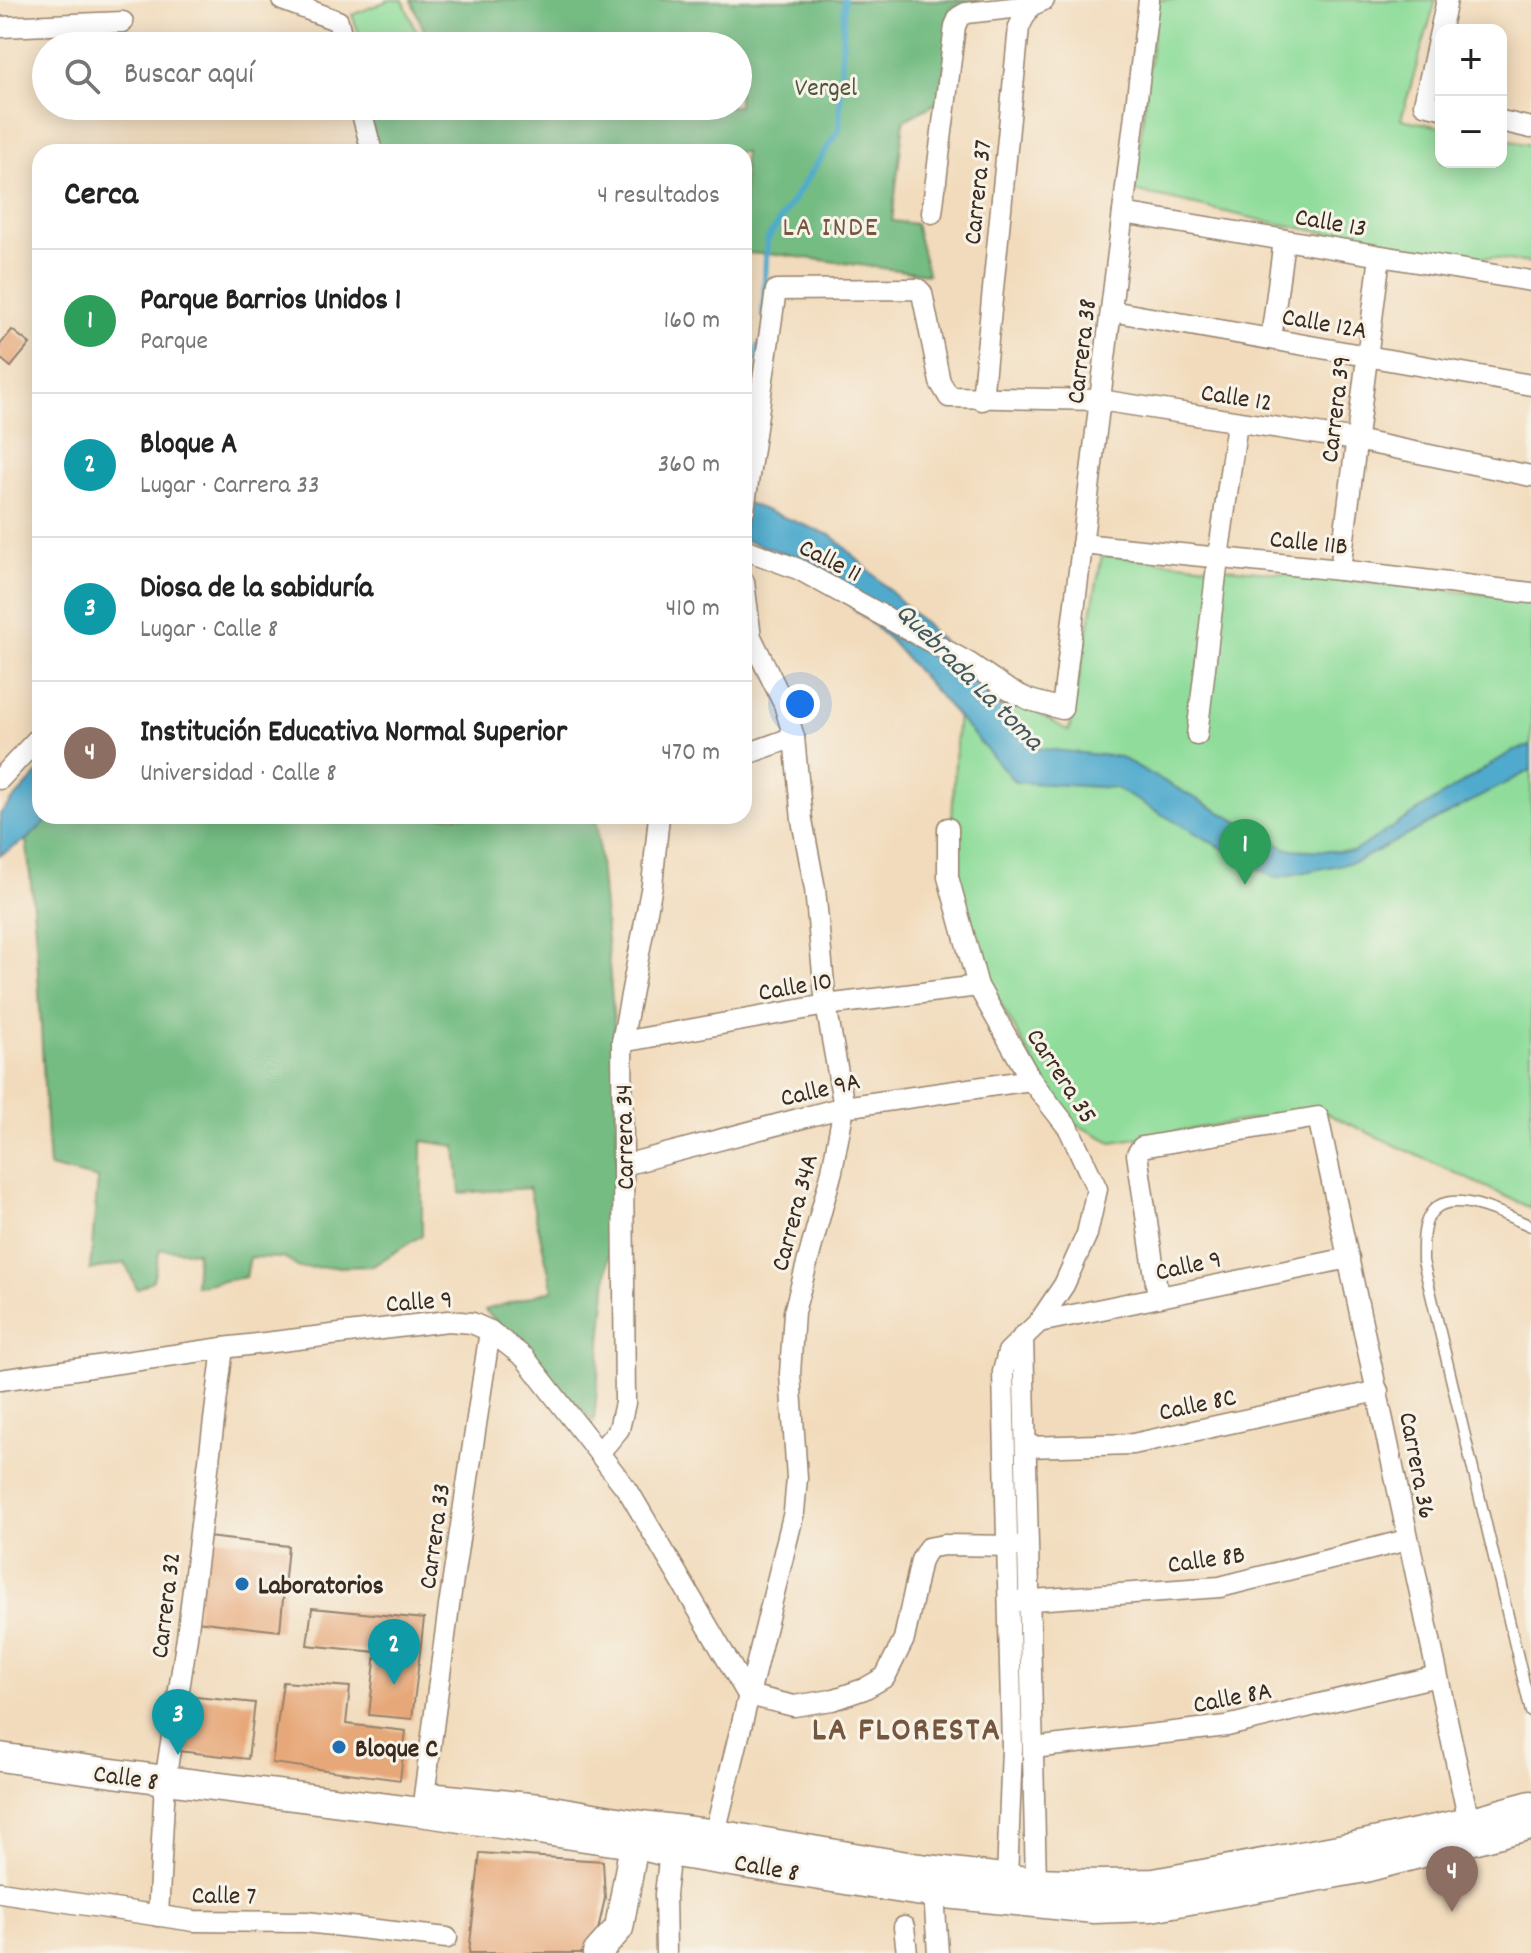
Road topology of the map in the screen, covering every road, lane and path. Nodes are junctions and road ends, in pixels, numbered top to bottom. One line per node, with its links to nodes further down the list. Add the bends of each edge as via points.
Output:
1 (282, 0): 7 (street, via 338,21)
2 (1149, 0): 14 (street, Carrera 38)
3 (1447, 0): 8 (street)
4 (1037, 3): 13 (street, via 959,17); 22 (street, Carrera 37, via 1019,27)
5 (123, 22): 6 (street)
6 (0, 27)
7 (341, 32)
8 (1432, 106)
9 (364, 120): 12 (street)
10 (1507, 122): 11 (street)
11 (1531, 128)
12 (370, 144)
13 (932, 213)
14 (1123, 213): 15 (street, Calle 13); 18 (street, Carrera 38)
15 (1284, 240): 16 (street, Calle 13); 19 (street)
16 (1380, 256): 17 (street, Calle 13); 20 (street, Carrera 39)
17 (1531, 281)
18 (1111, 311): 19 (street, Calle 12A); 23 (street, Carrera 38)
19 (1271, 339): 20 (street, Calle 12A)
20 (1367, 356): 21 (street, Calle 12A); 25 (street, Carrera 39)
21 (1531, 385)
22 (982, 400): 23 (street, Calle 12); 26 (street, Calle 12, via 949,397 940,382 918,289 776,290)
23 (1100, 400): 24 (street, Calle 12); 28 (street, Carrera 38)
24 (1237, 423): 25 (street, Calle 12); 30 (street)
25 (1356, 440): 27 (street, Calle 12); 31 (street, Carrera 39)
26 (752, 451)
27 (1531, 476)
28 (1082, 544): 30 (street, Calle 11B); 34 (street, Carrera 38)
29 (752, 552): 34 (street, Calle 11, via 798,569 1007,689)
30 (1218, 558): 31 (street, Calle 11B); 35 (street)
31 (1340, 570): 32 (street, Calle 11B)
32 (1531, 593)
33 (752, 639): 36 (street, Carrera 34A)
34 (1062, 709)
35 (1197, 735)
36 (794, 737): 38 (street); 43 (street, Carrera 34A)
37 (32, 745): 39 (street)
38 (752, 752)
39 (0, 779)
40 (658, 824): 44 (street, Carrera 34)
41 (948, 828): 42 (street, Carrera 35, via 948,877)
42 (978, 986): 43 (street, Calle 10); 45 (street, Carrera 35)
43 (826, 1005): 44 (street, Calle 10); 46 (street, Carrera 34A)
44 (622, 1042): 47 (street, Carrera 34)
45 (1031, 1080): 46 (street, Calle 9A); 51 (street, Carrera 35, via 1069,1129 1097,1189 1087,1234 1064,1285)
46 (844, 1107): 47 (street, Calle 9A); 63 (street, Carrera 34A, via 794,1312 794,1512)
47 (624, 1165): 57 (street, Carrera 34, via 625,1403 619,1429)
48 (1531, 1226): 64 (lane, via 1466,1201 1444,1203 1429,1215 1423,1236 1427,1277)
49 (1349, 1258): 50 (street, Calle 9); 50 (street, Carrera 36, via 1318,1117 1142,1147 1137,1154); 55 (street, Carrera 36)
50 (1158, 1297): 51 (street, Calle 9)
51 (1031, 1329): 56 (street, Carrera 35); 59 (street, Carrera 35, via 1008,1352 1003,1372)
52 (490, 1331): 53 (street, Calle 9, via 448,1321); 57 (street, Calle 9, via 525,1358); 69 (street, Carrera 33)
53 (223, 1348): 54 (street, Calle 9); 68 (street, Carrera 32)
54 (0, 1380)
55 (1378, 1391): 56 (street, Calle 8C, via 1133,1444); 58 (street, Carrera 36)
56 (1026, 1447): 60 (street, Carrera 35)
57 (599, 1453): 63 (street, Calle 9, via 629,1492)
58 (1407, 1540): 61 (street, Calle 8B, via 1220,1587); 62 (street, Carrera 36)
59 (1007, 1546): 60 (street); 61 (street, Carrera 35); 63 (street, via 928,1548 904,1639 885,1677 832,1700 794,1706)
60 (1029, 1546): 61 (street, Carrera 35)
61 (1019, 1601): 66 (street, Carrera 35); 76 (street, Carrera 35)
62 (1437, 1676): 66 (street, Calle 8A, via 1227,1726); 71 (street, Carrera 36)
63 (748, 1695): 74 (street, Carrera 34A)
64 (1531, 1712)
65 (0, 1738): 68 (main road, Calle 8)
66 (1033, 1748): 77 (street, Carrera 35)
67 (0, 1757): 68 (main road, Calle 8)
68 (167, 1772): 69 (main road, Calle 8); 73 (main road, Calle 8, via 227,1787); 80 (street, Carrera 32)
69 (424, 1796): 73 (main road, Calle 8, via 540,1808)
70 (1531, 1805): 71 (main road, Calle 8)
71 (1469, 1822): 77 (main road, Calle 8, via 1154,1883)
72 (1531, 1825): 79 (main road, Calle 8, via 1365,1868 1151,1907 1094,1909)
73 (638, 1835): 74 (main road, Calle 8); 75 (main road, Calle 8); 83 (main road, via 619,1928)
74 (712, 1845): 75 (main road, Calle 8); 76 (main road, Calle 8); 79 (main road, Calle 8)
75 (670, 1852): 84 (street)
76 (1007, 1879): 77 (main road, Calle 8)
77 (1036, 1882)
78 (0, 1892): 80 (street, Calle 7)
79 (934, 1894): 86 (street)
80 (158, 1916): 82 (street, Calle 7, via 306,1922)
81 (904, 1927): 85 (street)
82 (447, 1938)
83 (597, 1953)
84 (666, 1953)
85 (907, 1953)
86 (938, 1953)

